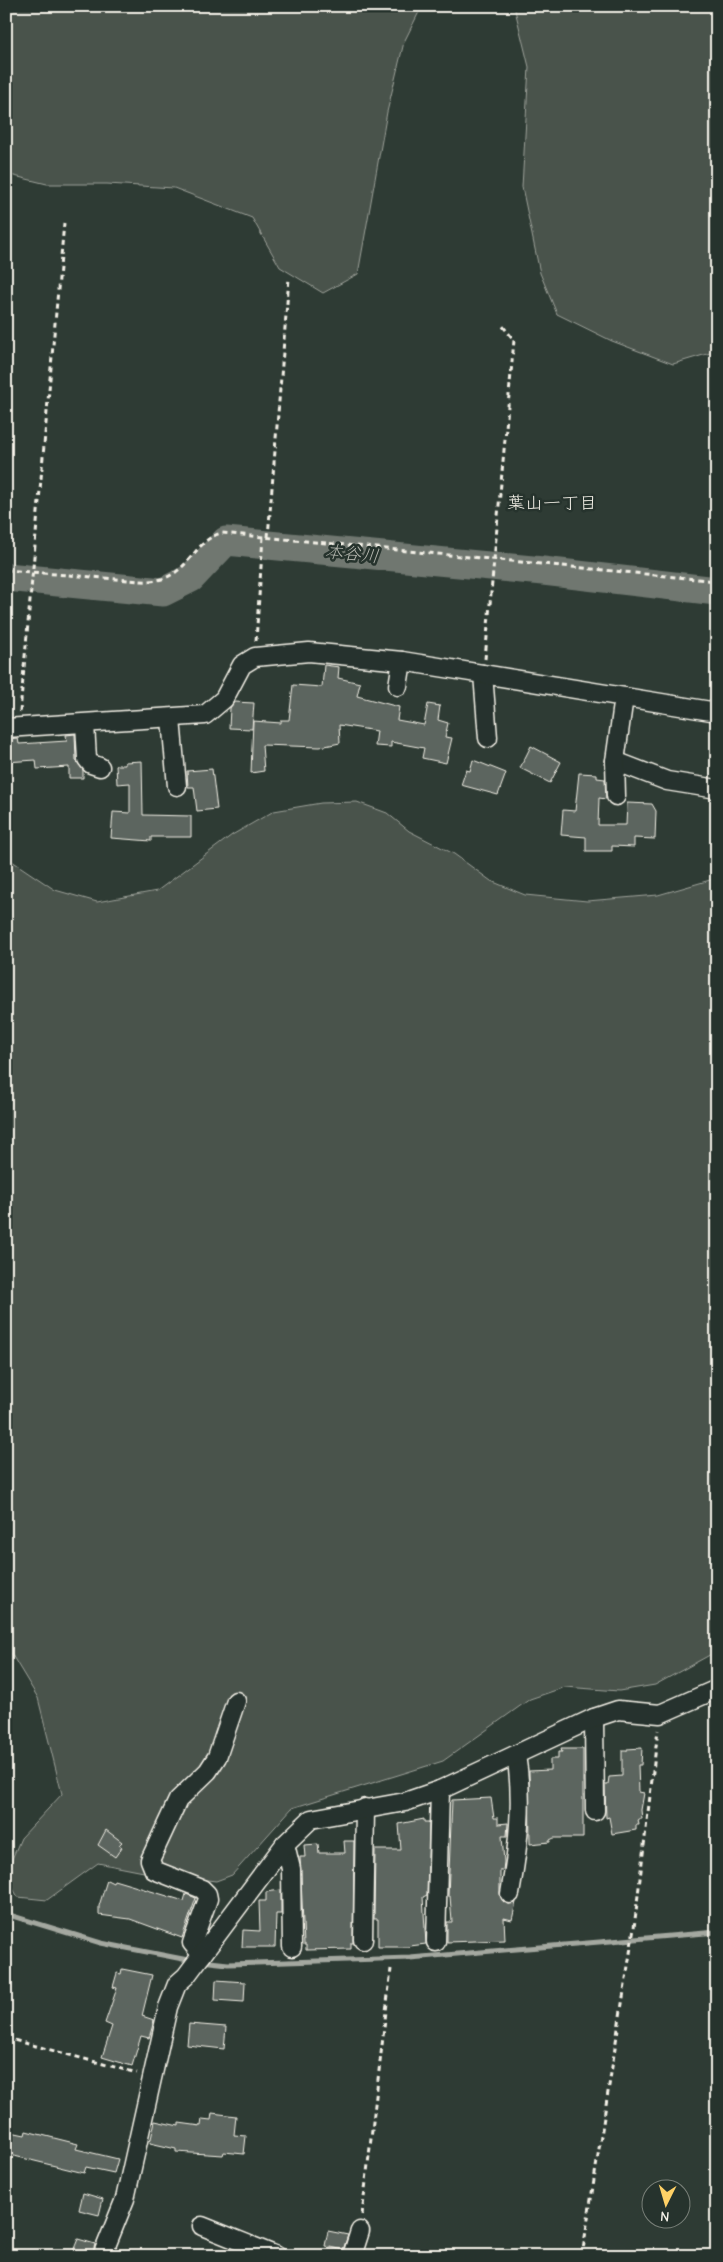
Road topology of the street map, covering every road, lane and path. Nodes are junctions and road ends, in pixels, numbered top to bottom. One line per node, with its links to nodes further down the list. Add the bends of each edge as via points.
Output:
1 (64, 223): 8 (path)
2 (289, 278): 4 (path)
3 (502, 325): 6 (path, via 514,340)
4 (268, 537): 5 (path); 6 (path)
5 (263, 539): 8 (path, via 216,534 178,572 150,582); 10 (path)
6 (494, 562): 9 (path); 12 (path)
7 (6, 570): 8 (path)
8 (32, 572): 18 (path)
9 (717, 581)
10 (255, 657): 11 (street, via 309,652); 16 (street, via 242,665 216,708 206,715)
11 (402, 661): 12 (street); 13 (street)
12 (484, 674): 14 (street); 19 (street)
13 (398, 686)
14 (624, 696): 15 (street); 20 (street)
15 (717, 712)
16 (171, 719): 17 (street); 22 (street)
17 (85, 724): 18 (street); 21 (street, via 87,760)
18 (12, 728)
19 (488, 738)
20 (615, 761): 23 (street, via 667,780); 24 (street)
21 (100, 767)
22 (177, 786)
23 (717, 789)
24 (616, 796)
25 (717, 1689): 27 (street)
26 (236, 1701): 38 (street, via 217,1757 208,1771 178,1800 150,1860 154,1870 206,1894 208,1900 192,1943)
27 (660, 1714): 28 (street, via 618,1710); 47 (path, via 634,1928)
28 (594, 1718): 29 (street); 32 (street)
29 (516, 1755): 30 (street); 34 (street, via 519,1825)
30 (440, 1790): 31 (street, via 405,1802); 36 (street)
31 (365, 1808): 33 (street, via 312,1819); 35 (street)
32 (595, 1810)
33 (284, 1844): 37 (street, via 291,1869); 38 (street)
34 (510, 1894)
35 (363, 1940)
36 (436, 1942)
37 (292, 1947)
38 (202, 1955): 41 (street, via 177,1984)
39 (391, 1969): 43 (path)
40 (6, 2038): 41 (path)
41 (152, 2077): 44 (street, via 125,2199)
42 (202, 2226): 45 (street)
43 (360, 2231): 46 (street)
44 (102, 2256)
45 (277, 2256)
46 (352, 2256)
47 (582, 2256)

